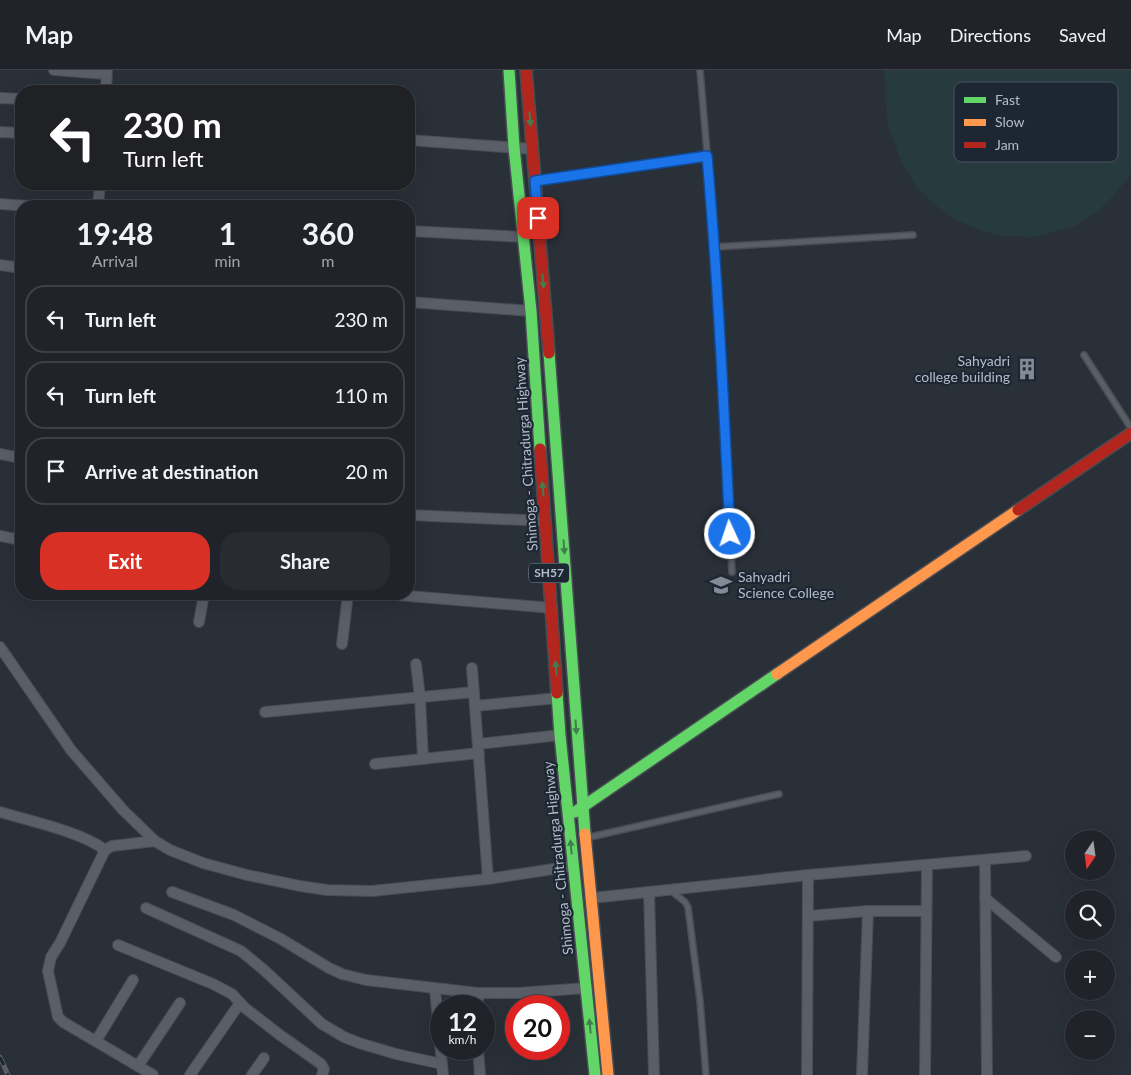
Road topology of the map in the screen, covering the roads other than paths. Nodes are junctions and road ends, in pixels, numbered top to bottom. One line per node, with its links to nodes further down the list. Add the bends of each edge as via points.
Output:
1 (54, 70): 5 (street)
2 (509, 70): 12 (main road, Shimoga - Chitradurga Highway / SH57)
3 (526, 70): 13 (main road, Shimoga - Chitradurga Highway / SH57, one-way to 13)
4 (700, 70): 14 (lane)
5 (107, 72): 6 (street)
6 (106, 85)
7 (0, 98): 8 (street)
8 (15, 99)
9 (0, 132): 10 (street)
10 (15, 133)
11 (415, 140): 12 (street)
12 (514, 147): 13 (street); 20 (main road, Shimoga - Chitradurga Highway / SH57)
13 (532, 149): 15 (main road, Shimoga - Chitradurga Highway / SH57)
14 (707, 156): 15 (lane); 21 (lane)
15 (535, 181): 55 (main road, Shimoga - Chitradurga Highway / SH57, one-way to 55)
16 (0, 204): 17 (street)
17 (15, 205)
18 (415, 231): 20 (street)
19 (913, 235): 21 (lane)
20 (524, 237): 25 (main road, Shimoga - Chitradurga Highway / SH57)
21 (715, 247): 35 (lane)
22 (0, 265): 23 (street)
23 (15, 267)
24 (415, 302): 25 (street)
25 (531, 312): 32 (main road, Shimoga - Chitradurga Highway / SH57, one-way to 25)
26 (1084, 354): 27 (lane)
27 (1131, 428)
28 (1131, 433): 55 (main road)
29 (0, 454): 30 (street)
30 (15, 457)
31 (415, 515): 32 (street)
32 (546, 521): 39 (main road, Shimoga - Chitradurga Highway / SH57)
33 (0, 536): 34 (street)
34 (15, 539)
35 (732, 572)
36 (415, 597): 39 (street)
37 (203, 600): 40 (street)
38 (347, 600): 41 (street)
39 (552, 608): 47 (main road, Shimoga - Chitradurga Highway / SH57, one-way to 39)
40 (199, 622)
41 (342, 644)
42 (0, 647): 59 (street, via 71,750)
43 (416, 664): 46 (street)
44 (472, 668): 45 (street)
45 (474, 692): 46 (street); 48 (street)
46 (420, 697): 49 (street); 52 (street)
47 (558, 698): 48 (street); 50 (main road, Shimoga - Chitradurga Highway / SH57)
48 (475, 706): 51 (street)
49 (265, 712)
50 (560, 736): 51 (street); 57 (main road, Shimoga - Chitradurga Highway / SH57)
51 (478, 748): 52 (street); 66 (street)
52 (423, 759): 53 (street)
53 (375, 764)
54 (778, 794): 58 (lane)
55 (582, 807): 57 (main road); 58 (main road, Shimoga - Chitradurga Highway / SH57)
56 (0, 812): 60 (street, via 79,836)
57 (568, 816): 64 (main road, Shimoga - Chitradurga Highway / SH57, one-way to 57)
58 (585, 838): 70 (main road, Shimoga - Chitradurga Highway / SH57)
59 (155, 842): 60 (street, via 112,846); 66 (street, via 203,863 318,889 372,891)
60 (105, 850): 84 (street, via 48,964 58,1017)
61 (1026, 856): 62 (street)
62 (984, 860): 63 (street); 71 (street)
63 (927, 865): 65 (street); 73 (street)
64 (573, 866): 66 (street); 79 (main road, Shimoga - Chitradurga Highway / SH57)
65 (808, 876): 67 (street); 75 (street)
66 (488, 879)
67 (670, 890): 69 (street); 98 (lane, via 688,908)
68 (172, 892): 80 (street, via 234,916 342,974)
69 (649, 892): 70 (street); 97 (street)
70 (592, 898): 96 (main road, Shimoga - Chitradurga Highway / SH57)
71 (985, 898): 77 (street); 102 (street)
72 (146, 908): 87 (street, via 241,951 322,1024 344,1036 396,1054)
73 (926, 910): 74 (street); 101 (street)
74 (868, 911): 75 (street); 100 (street)
75 (808, 916): 99 (street)
76 (118, 945): 83 (street, via 213,984 232,994)
77 (1056, 957)
78 (132, 980): 84 (street)
79 (587, 988): 81 (street); 95 (main road, Shimoga - Chitradurga Highway / SH57, one-way to 79)
80 (435, 989): 81 (street); 87 (street)
81 (478, 994)
82 (180, 1003): 88 (street)
83 (240, 1003): 90 (street); 92 (street, via 321,1064 324,1069)
84 (96, 1041): 88 (street)
85 (264, 1058): 91 (street)
86 (479, 1060): 94 (street)
87 (442, 1064): 93 (street)
88 (138, 1066): 89 (street)
89 (152, 1075)
90 (190, 1075)
91 (252, 1075)
92 (322, 1075)
93 (443, 1075)
94 (480, 1075)
95 (595, 1075)
96 (608, 1075)
97 (654, 1075)
98 (706, 1075)
99 (807, 1075)
100 (862, 1075)
101 (925, 1075)
102 (987, 1075)

